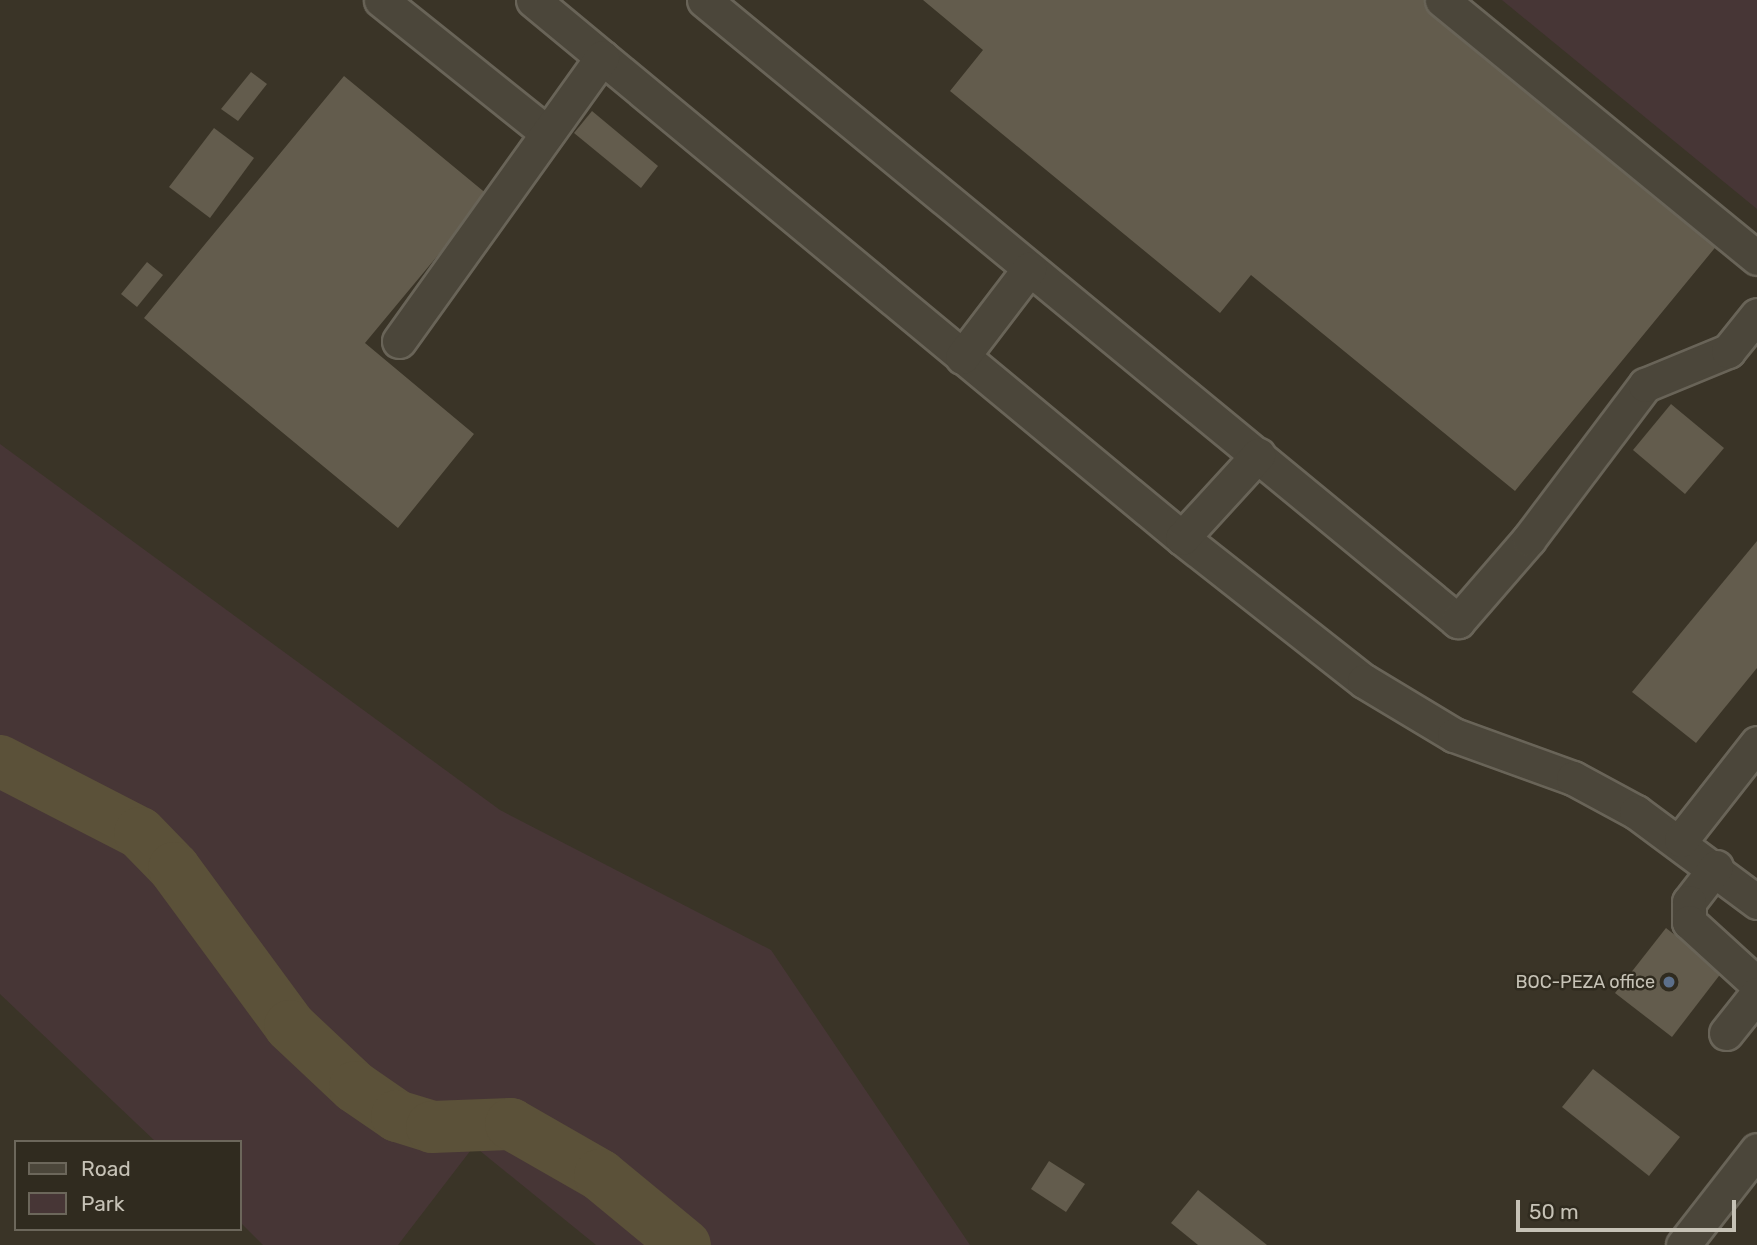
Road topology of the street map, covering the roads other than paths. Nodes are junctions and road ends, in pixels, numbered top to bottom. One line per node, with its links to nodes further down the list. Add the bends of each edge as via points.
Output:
1 (381, 0): 6 (street)
2 (533, 0): 5 (street)
3 (704, 0): 8 (street)
4 (1442, 0): 7 (street)
5 (601, 57): 6 (street); 11 (street)
6 (547, 134): 10 (street)
7 (1757, 258)
8 (1029, 269): 11 (street); 12 (street)
9 (1757, 315): 12 (street, via 1728,351 1645,385 1529,539 1458,621)
10 (399, 341)
11 (962, 357): 13 (street)
12 (1258, 455): 13 (street)
13 (1182, 538): 15 (street, via 1403,707 1454,734 1573,778)
14 (1757, 743): 15 (street)
15 (1681, 841): 16 (street)
16 (1716, 867): 17 (street); 18 (street, via 1689,902 1689,922)
17 (1757, 902)
18 (1757, 984)
19 (1757, 994): 20 (street)
20 (1726, 1033)
21 (1757, 1150): 22 (street)
22 (1683, 1245)

